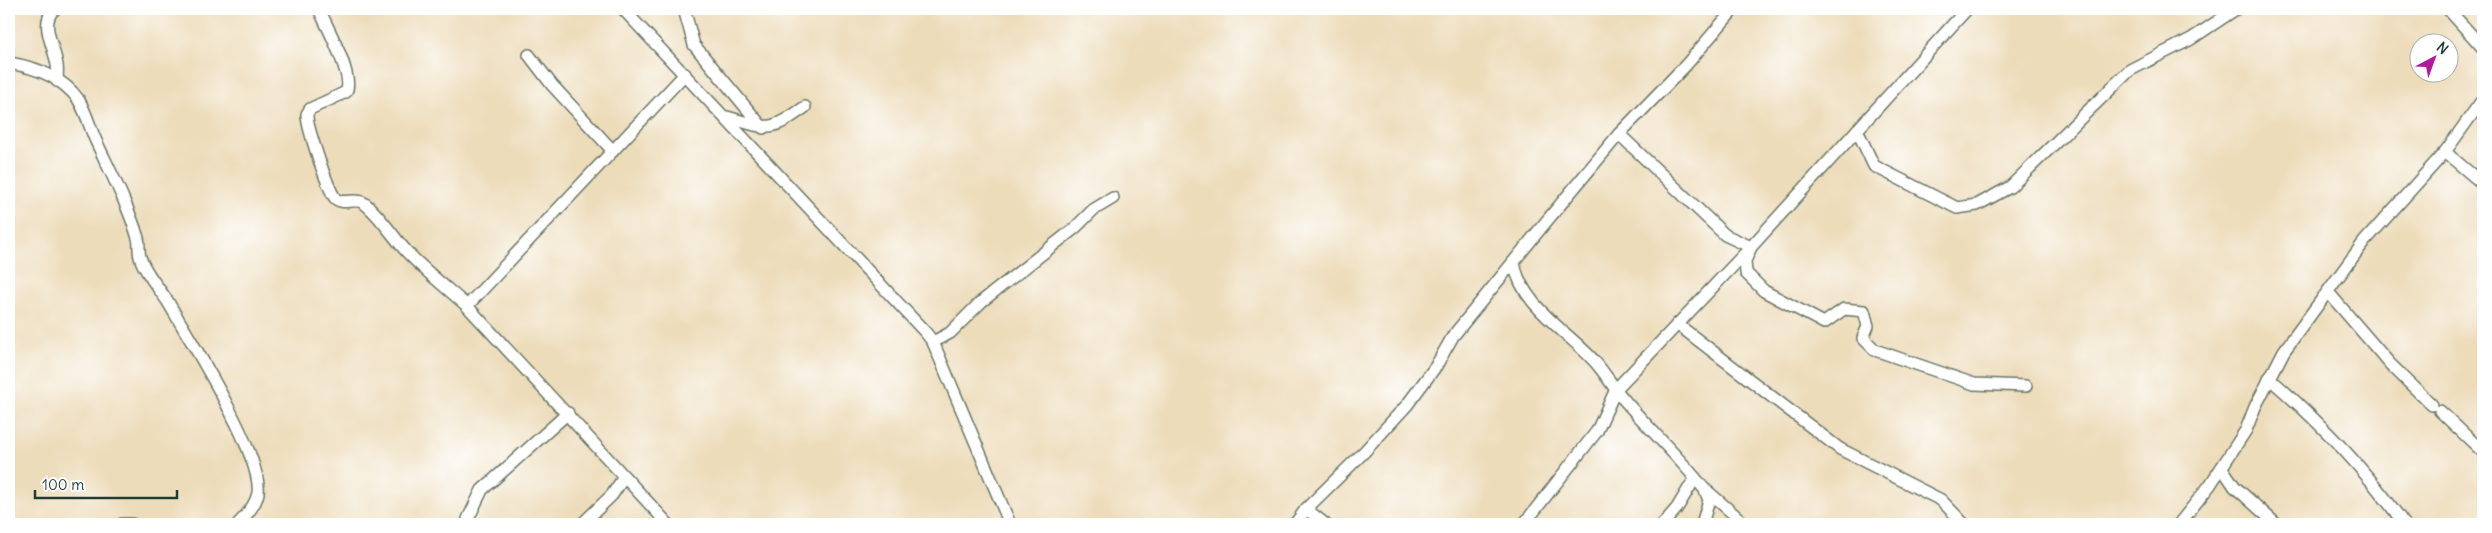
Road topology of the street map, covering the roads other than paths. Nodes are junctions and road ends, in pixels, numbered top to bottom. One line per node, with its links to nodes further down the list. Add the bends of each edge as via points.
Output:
1 (56, 9): 13 (street, via 49,17 48,30 57,64)
2 (319, 9): 29 (street, via 343,61 349,84 346,92 306,114 330,188 336,199 365,204 407,252)
3 (623, 9): 12 (street)
4 (684, 9): 17 (street, via 694,45)
5 (1734, 9): 19 (street)
6 (1967, 9): 18 (street)
7 (2236, 9): 18 (street, via 2191,39 2130,70 2010,187 1977,205 1957,208 1874,166)
8 (2448, 9): 9 (street)
9 (2483, 48)
10 (529, 55): 20 (street)
11 (9, 63): 13 (street, via 28,66)
12 (685, 74): 16 (street); 20 (street)
13 (57, 81): 44 (street, via 78,99 138,235 140,256 148,273 188,335 249,451 258,491 255,502)
14 (2483, 99): 21 (street)
15 (805, 107): 17 (street, via 783,123)
16 (725, 117): 17 (street); 31 (street, via 918,322)
17 (764, 128)
18 (1857, 130): 24 (street)
19 (1619, 134): 24 (street, via 1724,235); 25 (street)
20 (613, 151): 29 (street)
21 (2445, 152): 22 (street); 28 (street, via 2376,227)
22 (2483, 184)
23 (1113, 198): 31 (street, via 1093,210 1075,228 988,296 950,333)
24 (1751, 247): 30 (street); 33 (street, via 1745,261 1746,273 1759,287 1824,323 1844,309 1864,311 1868,326 1863,338 1875,350 1974,384)
25 (1514, 262): 26 (street); 27 (street)
26 (1502, 277): 27 (street); 40 (street, via 1453,336 1407,405)
27 (1517, 279): 34 (street, via 1528,297 1578,344)
28 (2328, 292): 32 (street, via 2284,351); 36 (street, via 2395,369)
29 (467, 306): 35 (street)
30 (1677, 324): 34 (street); 54 (street, via 1840,449 1941,500)
31 (933, 342): 47 (street)
32 (2269, 378): 37 (street, via 2246,430); 57 (street, via 2310,414 2376,486)
33 (2026, 386)
34 (1616, 389): 39 (street); 50 (street, via 1597,431)
35 (568, 413): 38 (street); 41 (street, via 482,490)
36 (2483, 452)
37 (2222, 468): 55 (street); 56 (street, via 2236,487)
38 (624, 477): 45 (street, via 612,495); 46 (street)
39 (1698, 482): 51 (street); 52 (street, via 1709,500); 53 (street)
40 (1306, 509): 48 (street); 49 (street)
41 (468, 518)
42 (122, 524): 43 (street)
43 (132, 524)
44 (238, 524)
45 (582, 524)
46 (668, 524)
47 (1010, 524)
48 (1295, 524)
49 (1325, 524)
50 (1524, 524)
51 (1663, 524)
52 (1702, 524)
53 (1745, 524)
54 (1964, 524)
55 (2179, 524)
56 (2276, 524)
57 (2404, 524)

